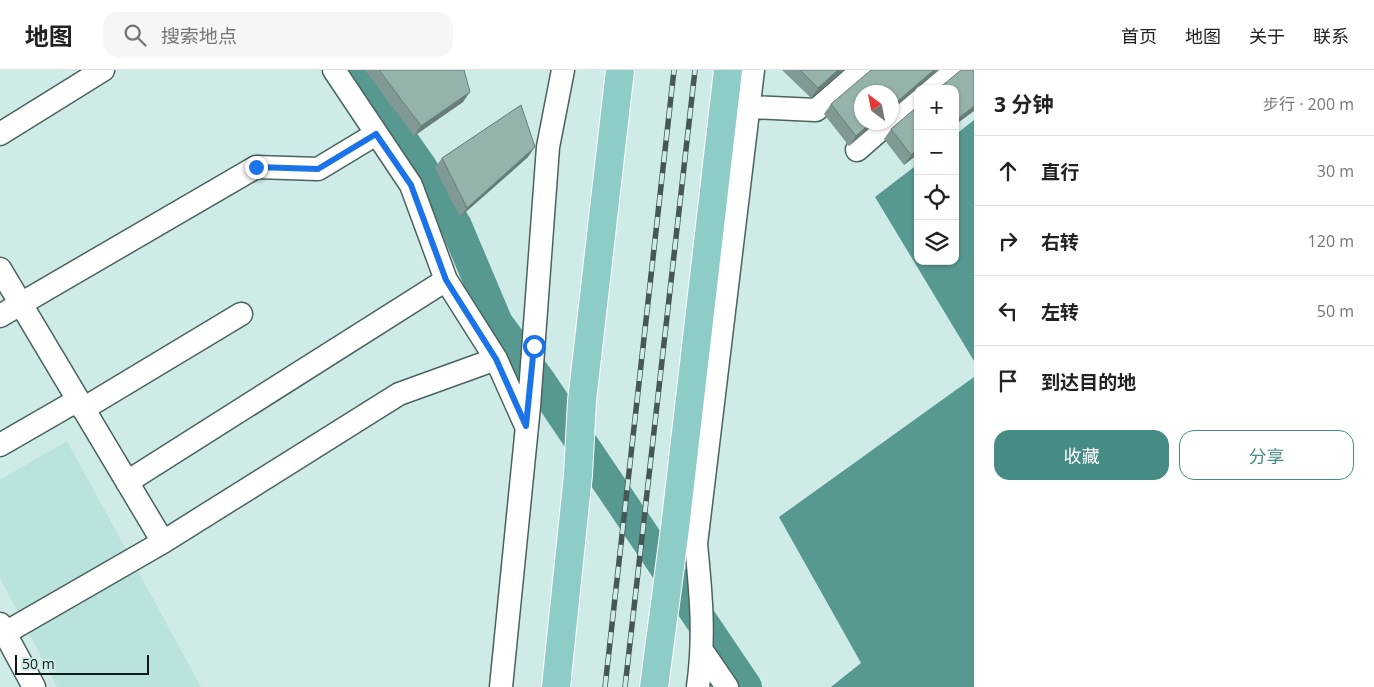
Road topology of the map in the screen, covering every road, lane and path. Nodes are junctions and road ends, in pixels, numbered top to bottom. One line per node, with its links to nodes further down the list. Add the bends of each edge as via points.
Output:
1 (103, 70): 14 (street)
2 (334, 70): 15 (street)
3 (563, 70): 24 (street, via 548,147)
4 (620, 70): 32 (main road, via 582,401 578,475)
5 (728, 70): 33 (main road)
6 (753, 70): 11 (street)
7 (862, 70): 11 (street, via 816,110)
8 (951, 70): 9 (street)
9 (934, 85)
10 (914, 101): 12 (street)
11 (750, 107): 29 (street, via 696,544 703,609)
12 (899, 114)
13 (881, 130): 16 (street)
14 (0, 134)
15 (376, 134): 18 (street, via 411,185); 19 (street, via 318,169 256,167)
16 (857, 150)
17 (0, 269): 19 (street)
18 (446, 280): 22 (street); 26 (street)
19 (20, 303): 21 (street); 23 (street)
20 (241, 314): 23 (street)
21 (0, 316)
22 (496, 359): 24 (street); 27 (street, via 399,394)
23 (81, 404): 25 (street); 26 (street)
24 (528, 416): 31 (street)
25 (0, 446)
26 (127, 482): 27 (street)
27 (163, 542): 28 (street)
28 (3, 628): 30 (street)
29 (702, 648): 34 (street); 35 (street)
30 (34, 687)
31 (501, 687)
32 (556, 687)
33 (654, 687)
34 (698, 687)
35 (727, 687)

